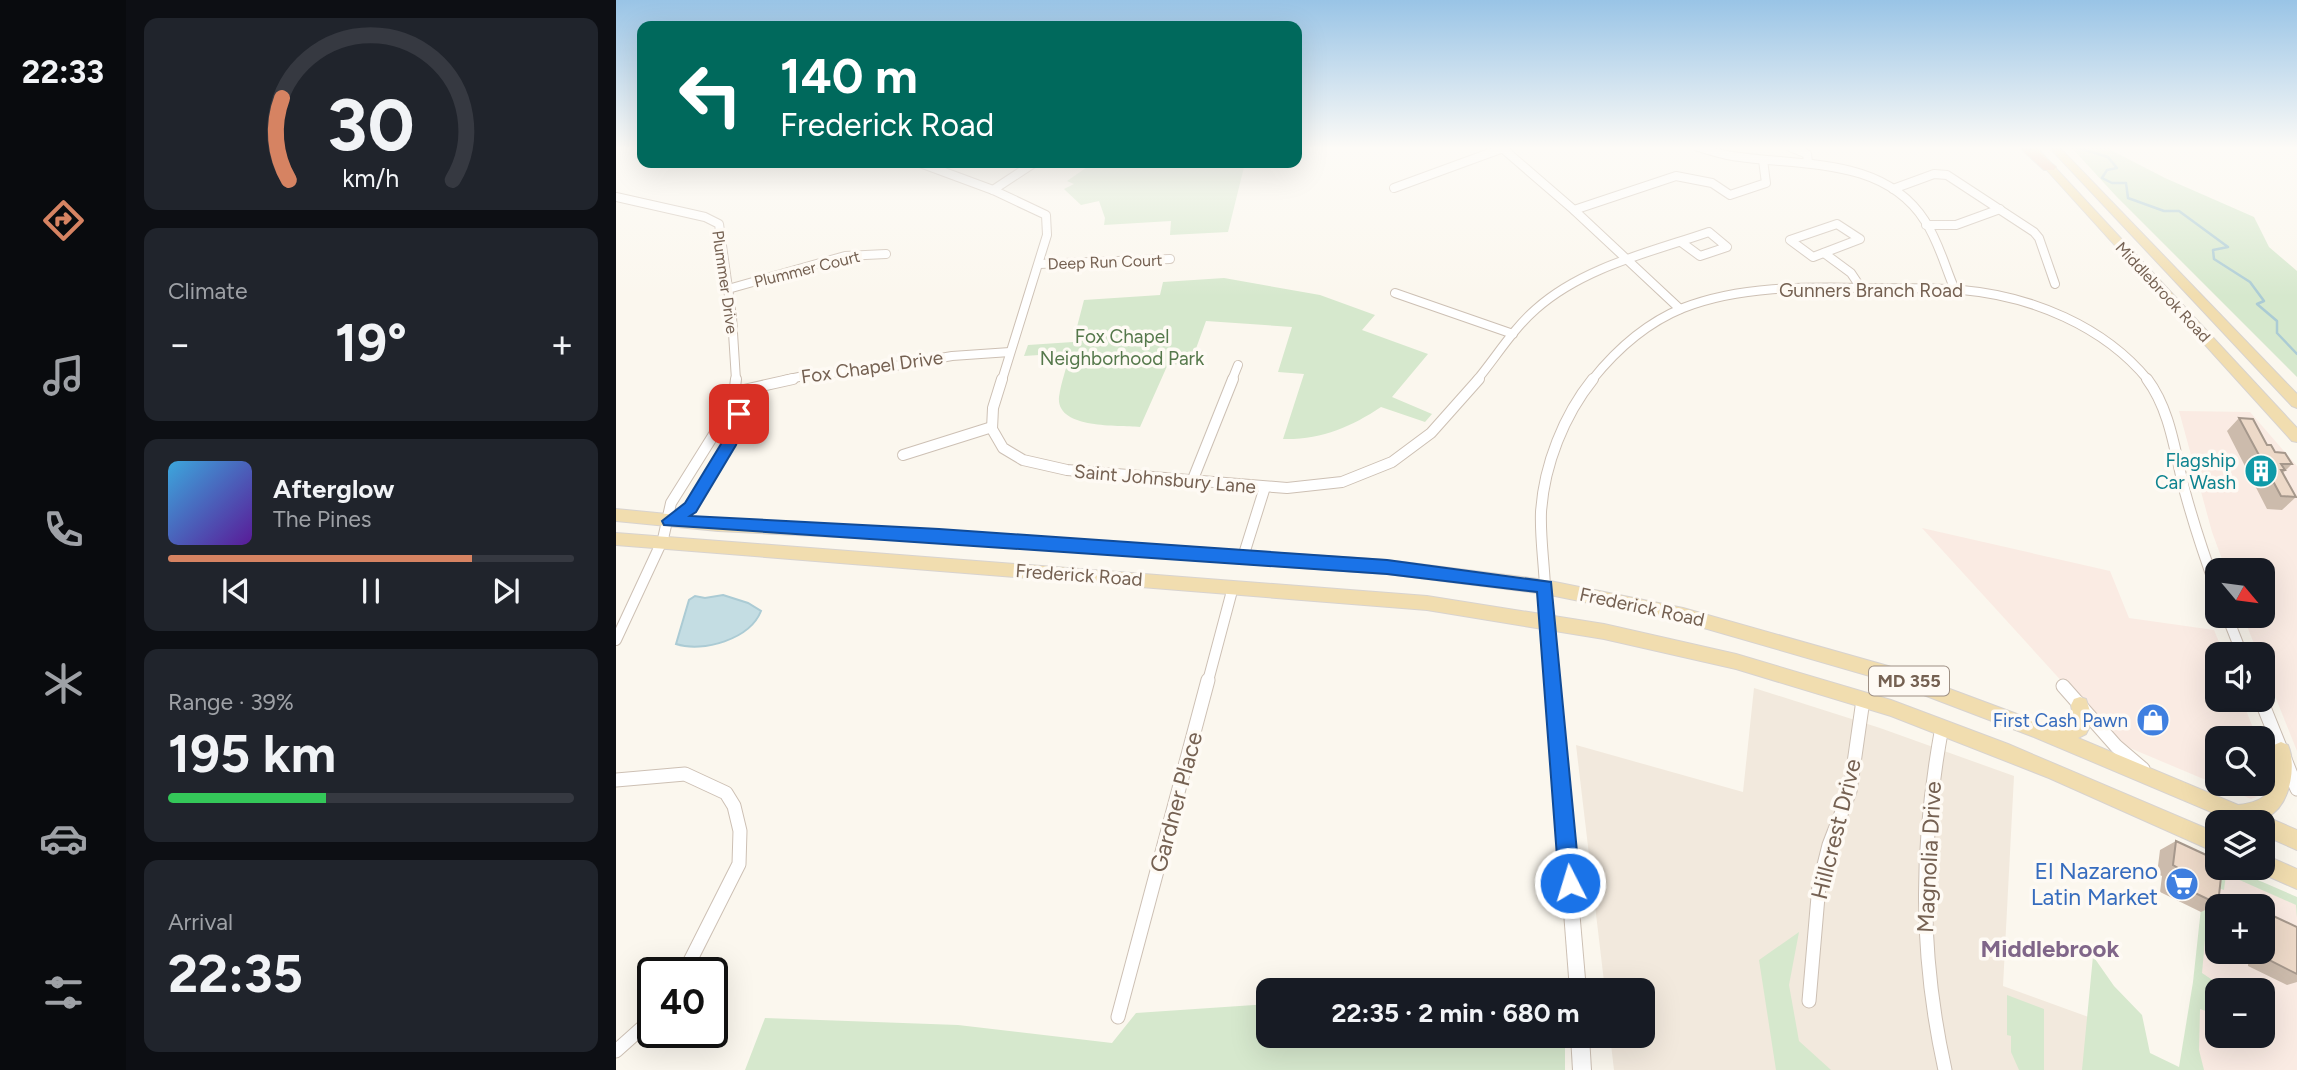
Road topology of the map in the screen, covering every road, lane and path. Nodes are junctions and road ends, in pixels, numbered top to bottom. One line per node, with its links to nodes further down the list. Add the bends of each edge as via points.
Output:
1 (616, 197): 20 (street, Plummer Drive, via 719,224)
2 (1008, 197): 17 (street, via 1046,215 1047,235)
3 (1559, 197): 10 (street)
4 (1613, 197): 10 (street)
5 (1902, 197): 11 (street, via 1918,210)
6 (1982, 197): 9 (street)
7 (2077, 197): 30 (main road, Middlebrook Road)
8 (2101, 197): 28 (main road, Middlebrook Road)
9 (2000, 209): 11 (street, via 1956,225); 18 (street, via 2039,238)
10 (1574, 210): 16 (street)
11 (1926, 225): 21 (street)
12 (1681, 242): 12 (street, Saint Johnsbury Lane, via 1709,232 1727,247 1700,256); 16 (street, Saint Johnsbury Lane)
13 (1824, 253): 13 (street, via 1813,257 1790,240 1837,224 1860,239); 19 (street, via 1851,272)
14 (886, 254): 20 (street, Plummer Court, via 845,256)
15 (1170, 259): 17 (street, Deep Run Court)
16 (1629, 261): 23 (street); 24 (street, Saint Johnsbury Lane, via 1556,295)
17 (1039, 264): 25 (street)
18 (2055, 284)
19 (1861, 288): 21 (street, Gunners Branch Road); 23 (street, Gunners Branch Road, via 1768,290)
20 (728, 289): 27 (street, Plummer Drive)
21 (1955, 290): 41 (street, Gunners Branch Road, via 2005,296 2061,316 2138,368 2161,400)
22 (1395, 293): 24 (street)
23 (1681, 309): 43 (street, Gunners Branch Road, via 1647,328 1606,363 1580,394 1561,430 1542,502)
24 (1513, 334): 35 (street, Saint Johnsbury Lane, via 1441,426 1411,452 1340,482)
25 (1010, 352): 27 (street, Fox Chapel Drive, via 808,375); 31 (street)
26 (1238, 365): 34 (street)
27 (736, 392): 29 (street, Plummer Drive)
28 (2297, 403)
29 (733, 404): 37 (street, Plummer Drive, via 670,506); 37 (street, Plummer Drive, via 739,414 728,445 690,508)
30 (2290, 421): 32 (main road, Middlebrook Road)
31 (992, 427): 33 (street); 34 (street, Saint Johnsbury Lane, via 1008,450 1031,464)
32 (2297, 437)
33 (903, 455)
34 (1193, 480): 35 (street, Saint Johnsbury Lane)
35 (1265, 487): 40 (street)
36 (616, 516): 37 (main road, Frederick Road / MD 355)
37 (670, 521): 39 (street, Plummer Drive); 40 (main road, Frederick Road / MD 355)
38 (616, 539): 39 (main road, Frederick Road / MD 355)
39 (662, 542): 42 (main road, Frederick Road / MD 355); 45 (street, Plummer Drive)
40 (1243, 557): 43 (main road, Frederick Road / MD 355, via 1457,574)
41 (2206, 558)
42 (1233, 587): 44 (main road, Frederick Road / MD 355, via 1427,603); 66 (street, Gardner Place)
43 (1545, 587): 44 (street); 51 (main road, Frederick Road / MD 355, via 1763,636 1921,685)
44 (1548, 621): 47 (main road, Frederick Road / MD 355, via 1670,644); 64 (street)
45 (616, 640)
46 (2063, 686): 48 (street)
47 (1863, 700): 50 (main road, Frederick Road / MD 355); 65 (street, Hillcrest Drive, via 1850,792 1819,885)
48 (2080, 705): 51 (main road, via 2084,720 2077,731); 54 (street, via 2128,757)
49 (2265, 712): 52 (street)
50 (1942, 727): 59 (main road, Frederick Road / MD 355); 71 (street, Magnolia Drive, via 1925,847 1922,918 1927,986)
51 (2040, 731): 54 (main road, Frederick Road / MD 355)
52 (2281, 751): 55 (street); 57 (main road, via 2280,791)
53 (616, 779): 63 (street, via 685,774 726,793 734,806 740,864)
54 (2156, 779): 56 (main road, Frederick Road / MD 355)
55 (2297, 789)
56 (2228, 810)
57 (2262, 810)
58 (2275, 830): 60 (main road)
59 (2205, 838)
60 (2297, 840)
61 (2275, 869): 62 (main road)
62 (2297, 879)
63 (692, 957)
64 (1577, 978)
65 (1809, 1001)
66 (1118, 1017)
67 (637, 1032): 69 (street)
68 (1581, 1048): 70 (street)
69 (616, 1051)
70 (1582, 1070)
71 (1945, 1070)

